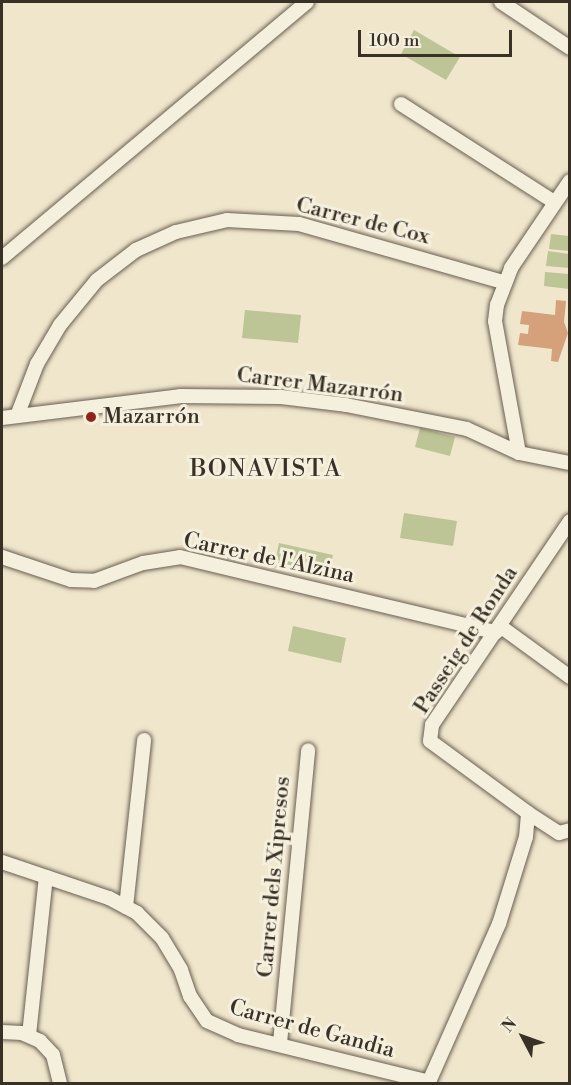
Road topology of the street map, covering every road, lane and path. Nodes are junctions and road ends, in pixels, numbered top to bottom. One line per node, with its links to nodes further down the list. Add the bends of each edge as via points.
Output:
1 (307, 2): 7 (street)
2 (501, 2): 3 (street)
3 (570, 48)
4 (401, 104): 6 (street)
5 (570, 181): 6 (street)
6 (554, 202): 8 (street)
7 (2, 258)
8 (503, 282): 9 (street, Carrer de Cox, via 299,224 227,220 176,232 136,250 97,280 60,325); 11 (street, via 495,321)
9 (17, 416): 10 (street, Carrer Mazarrón); 11 (street, Carrer Mazarrón, via 180,396 280,397 346,405 467,429)
10 (2, 418)
11 (519, 453): 12 (street)
12 (570, 463)
13 (570, 521): 15 (street, Passeig de Ronda)
14 (2, 557): 15 (street, Carrer de l'Alzina, via 71,580 94,581 143,563 180,556)
15 (498, 629): 16 (street, Carrer de l'Alzina); 19 (street, Passeig de Ronda, via 432,725 430,741)
16 (570, 677)
17 (144, 740): 23 (street)
18 (308, 750): 26 (street, Carrer dels Xipresos)
19 (528, 813): 20 (street, via 559,833); 28 (street, via 526,837 499,924)
20 (570, 830)
21 (2, 862): 22 (street, Carrer de Gandia)
22 (46, 877): 23 (street, Carrer de Gandia); 25 (street)
23 (126, 907): 26 (street, Carrer de Gandia, via 162,938 182,970 190,996 207,1021 238,1035)
24 (2, 1032): 25 (street)
25 (29, 1035): 27 (street, via 53,1055)
26 (280, 1042): 28 (street, Carrer de Gandia)
27 (60, 1083)
28 (429, 1083)

